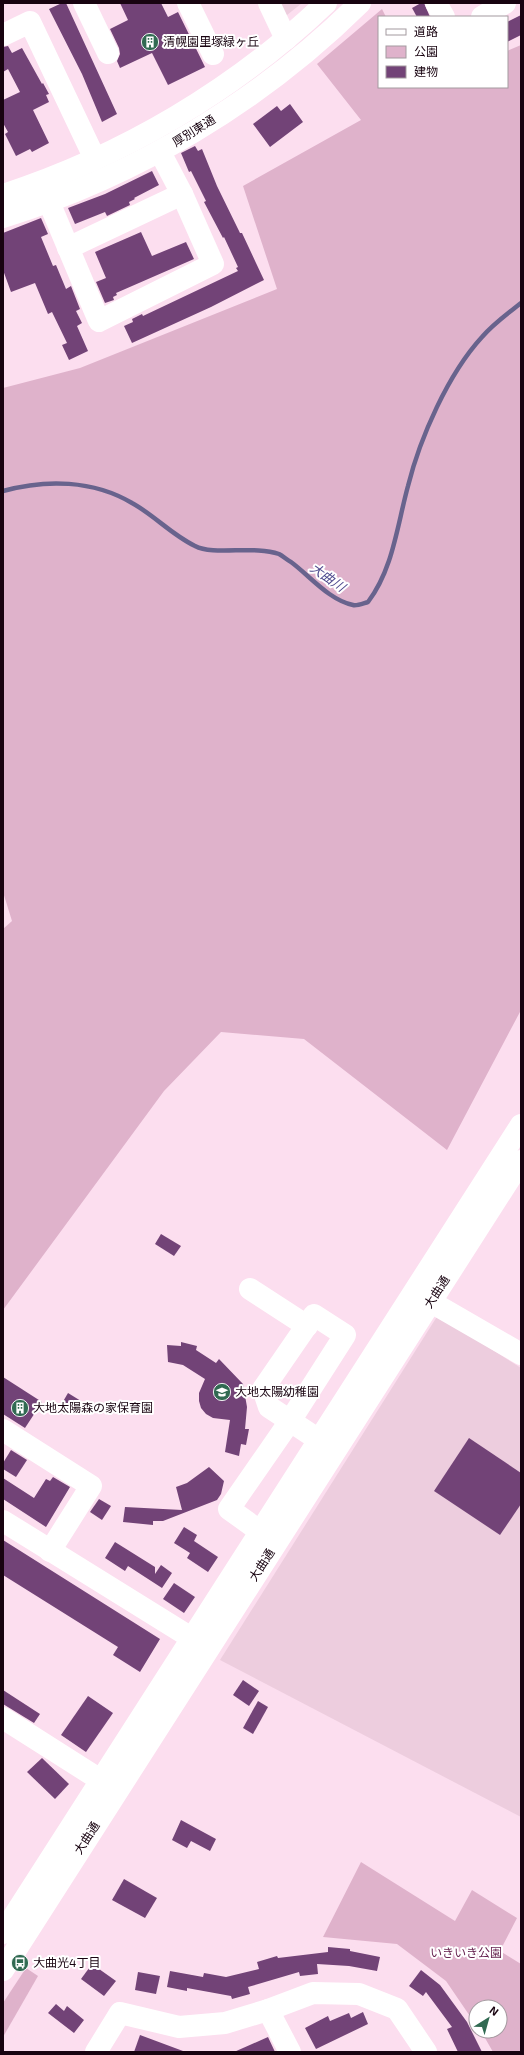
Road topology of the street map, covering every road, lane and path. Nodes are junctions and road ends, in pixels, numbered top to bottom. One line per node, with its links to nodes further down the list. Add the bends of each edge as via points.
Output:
1 (84, 3): 12 (street)
2 (188, 3): 13 (street)
3 (269, 3): 11 (street)
4 (326, 3): 11 (street, 厚別東通)
5 (360, 3): 15 (street, 厚別東通)
6 (436, 3): 8 (street)
7 (506, 3): 9 (street)
8 (443, 16)
9 (484, 16)
10 (3, 35): 17 (street, via 30,22)
11 (286, 39): 14 (street, 厚別東通)
12 (108, 53)
13 (213, 54)
14 (250, 68): 15 (street); 17 (street, 厚別東通, via 185,111)
15 (264, 86): 16 (street, 厚別東通)
16 (160, 152): 18 (street); 20 (street, 厚別東通)
17 (95, 159): 19 (street, 厚別東通, via 32,186)
18 (182, 194): 22 (street); 22 (street, via 213,264 99,321)
19 (3, 195)
20 (49, 202): 21 (street, 厚別東通); 22 (street)
21 (3, 218)
22 (68, 248)
23 (521, 1125): 31 (street, 大曲通)
24 (521, 1161): 26 (street, 大曲通)
25 (250, 1289): 27 (street)
26 (430, 1302): 28 (street); 35 (street, 大曲通)
27 (307, 1326): 29 (street, via 263,1389 269,1406); 29 (street, via 314,1315 345,1335)
28 (521, 1354)
29 (290, 1421): 31 (street); 33 (street, via 229,1509)
30 (3, 1430): 34 (street, via 91,1486)
31 (319, 1440): 33 (street, 大曲通)
32 (3, 1521): 34 (street)
33 (261, 1532): 35 (street, 大曲通)
34 (50, 1551): 35 (street)
35 (201, 1644): 37 (street, 大曲通)
36 (3, 1718): 37 (street)
37 (110, 1785): 38 (street, 大曲通); 39 (street, 大曲通)
38 (3, 1933)
39 (3, 1970)
40 (268, 2010): 41 (street, via 225,2023 179,2027 120,2013); 42 (street); 43 (street, via 313,1993 358,1994 397,2009)
41 (96, 2052)
42 (290, 2052)
43 (426, 2052)

